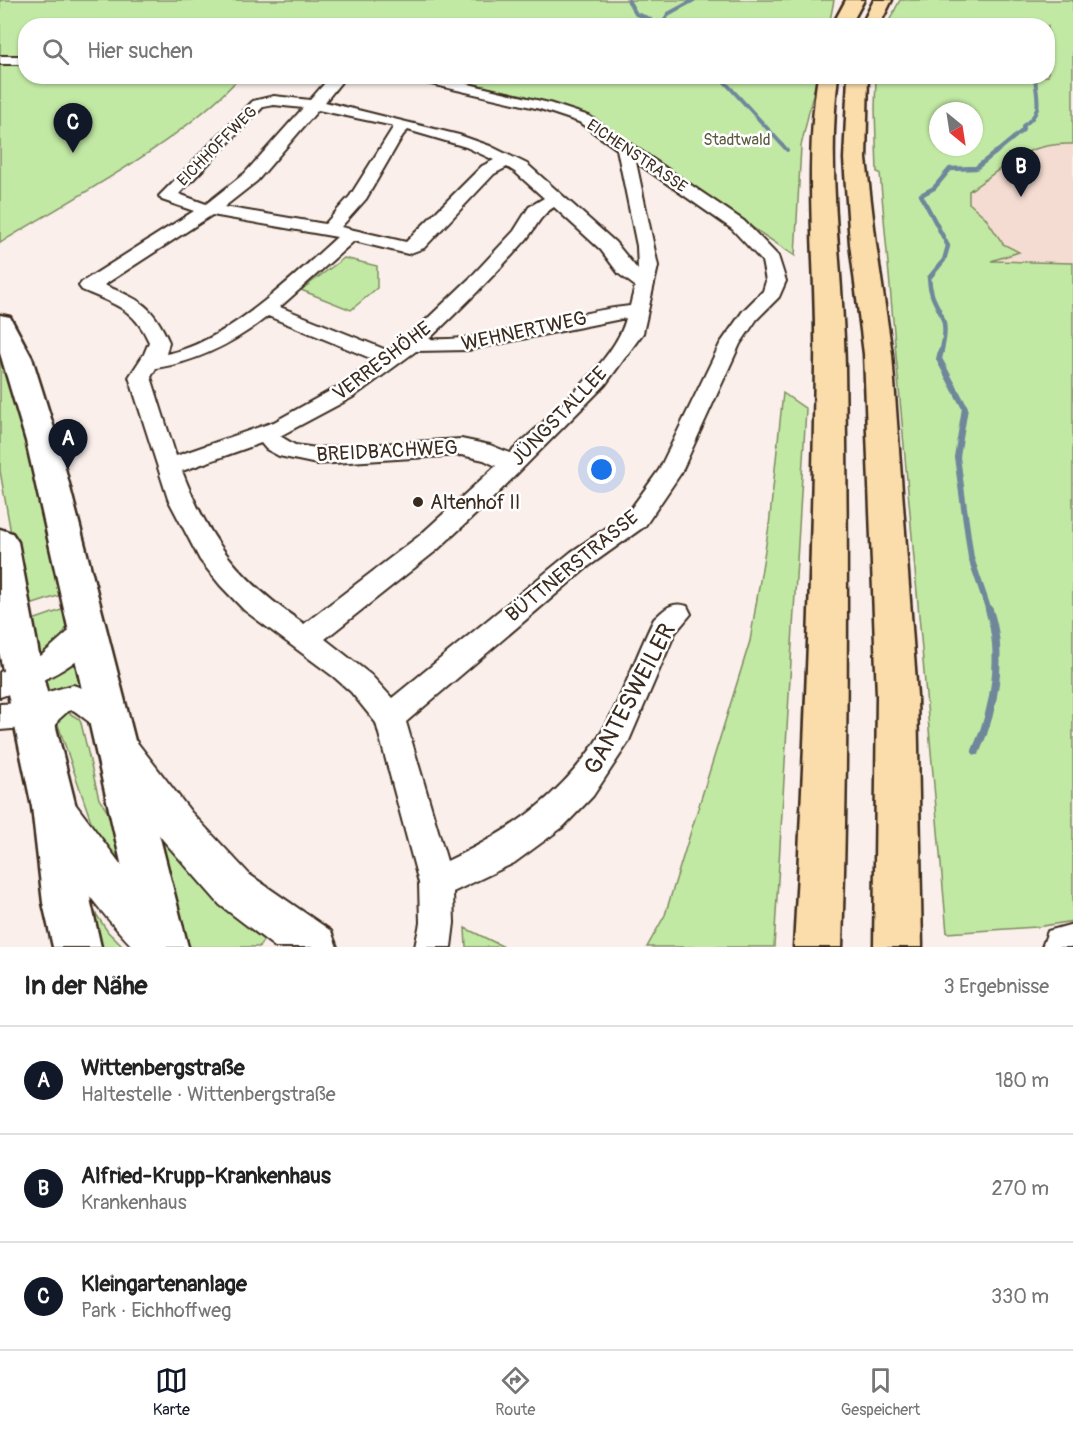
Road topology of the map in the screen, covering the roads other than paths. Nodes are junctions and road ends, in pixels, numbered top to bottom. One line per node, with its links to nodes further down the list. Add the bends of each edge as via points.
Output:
1 (855, 0): 3 (highway)
2 (883, 0): 4 (highway)
3 (846, 18)
4 (874, 18)
5 (0, 60): 6 (street)
6 (18, 60)
7 (332, 84): 11 (street)
8 (447, 84): 13 (street, EICHENSTRASSE, via 570,114)
9 (827, 84): 46 (highway, via 822,145 830,356 830,629)
10 (858, 84): 47 (highway, via 855,159 878,354 897,696)
11 (314, 105): 12 (street); 16 (street, via 251,177); 16 (street, EICHHOFFWEG, via 269,101 258,104 168,196)
12 (404, 126): 14 (street, via 474,145); 17 (street, via 357,199)
13 (624, 146): 21 (street, JÜNGSTALLEE, via 649,266); 22 (street, EICHENSTRASSE, via 751,238 773,266 776,281)
14 (506, 161): 15 (street, via 521,168); 18 (street, via 488,170 413,246 401,248)
15 (555, 198): 19 (street); 26 (street, VERRESHÖHE, via 535,211 522,234 476,284)
16 (210, 209): 17 (street); 28 (street, via 89,286 132,304 151,324 159,342)
17 (329, 230): 18 (street)
18 (349, 236): 23 (street)
19 (608, 246): 20 (street); 21 (street, via 626,270)
20 (631, 246)
21 (644, 284): 24 (street, JÜNGSTALLEE)
22 (772, 293): 37 (street, BÜTTNERSTRASSE, via 750,315 730,345 669,473 636,520 580,559)
23 (265, 308): 27 (street); 28 (street, via 200,351)
24 (638, 311): 26 (street, WEHNERTWEG, via 583,318 479,343); 30 (street, JÜNGSTALLEE, via 633,333 597,380)
25 (0, 323): 34 (main road, via 26,386)
26 (411, 345): 27 (street, VERRESHÖHE)
27 (391, 359): 29 (street, VERRESHÖHE, via 345,392)
28 (149, 363): 31 (street, via 140,377)
29 (266, 432): 30 (street, BREIDBACHWEG, via 270,442 299,454 461,447 490,453); 31 (street, VERRESHÖHE)
30 (513, 464): 35 (street, JÜNGSTALLEE, via 428,543)
31 (169, 467): 35 (street, via 187,518 213,558 254,601)
32 (0, 542): 36 (main road)
33 (677, 614): 40 (street, GANTESWEILER, via 664,627 609,748 568,802 502,852)
34 (88, 631): 36 (street, via 52,663); 38 (main road)
35 (306, 638): 37 (street, via 379,701)
36 (19, 705): 38 (street, via 39,723 51,705 71,698 80,700); 39 (main road)
37 (390, 717): 40 (street)
38 (112, 732): 41 (main road); 44 (street, via 177,826 235,890)
39 (54, 807): 41 (street, via 137,921); 43 (main road)
40 (436, 883): 45 (street)
41 (164, 946)
42 (1073, 946): 48 (street)
43 (77, 947)
44 (315, 947)
45 (434, 947)
46 (818, 947)
47 (898, 947)
48 (1064, 947)

